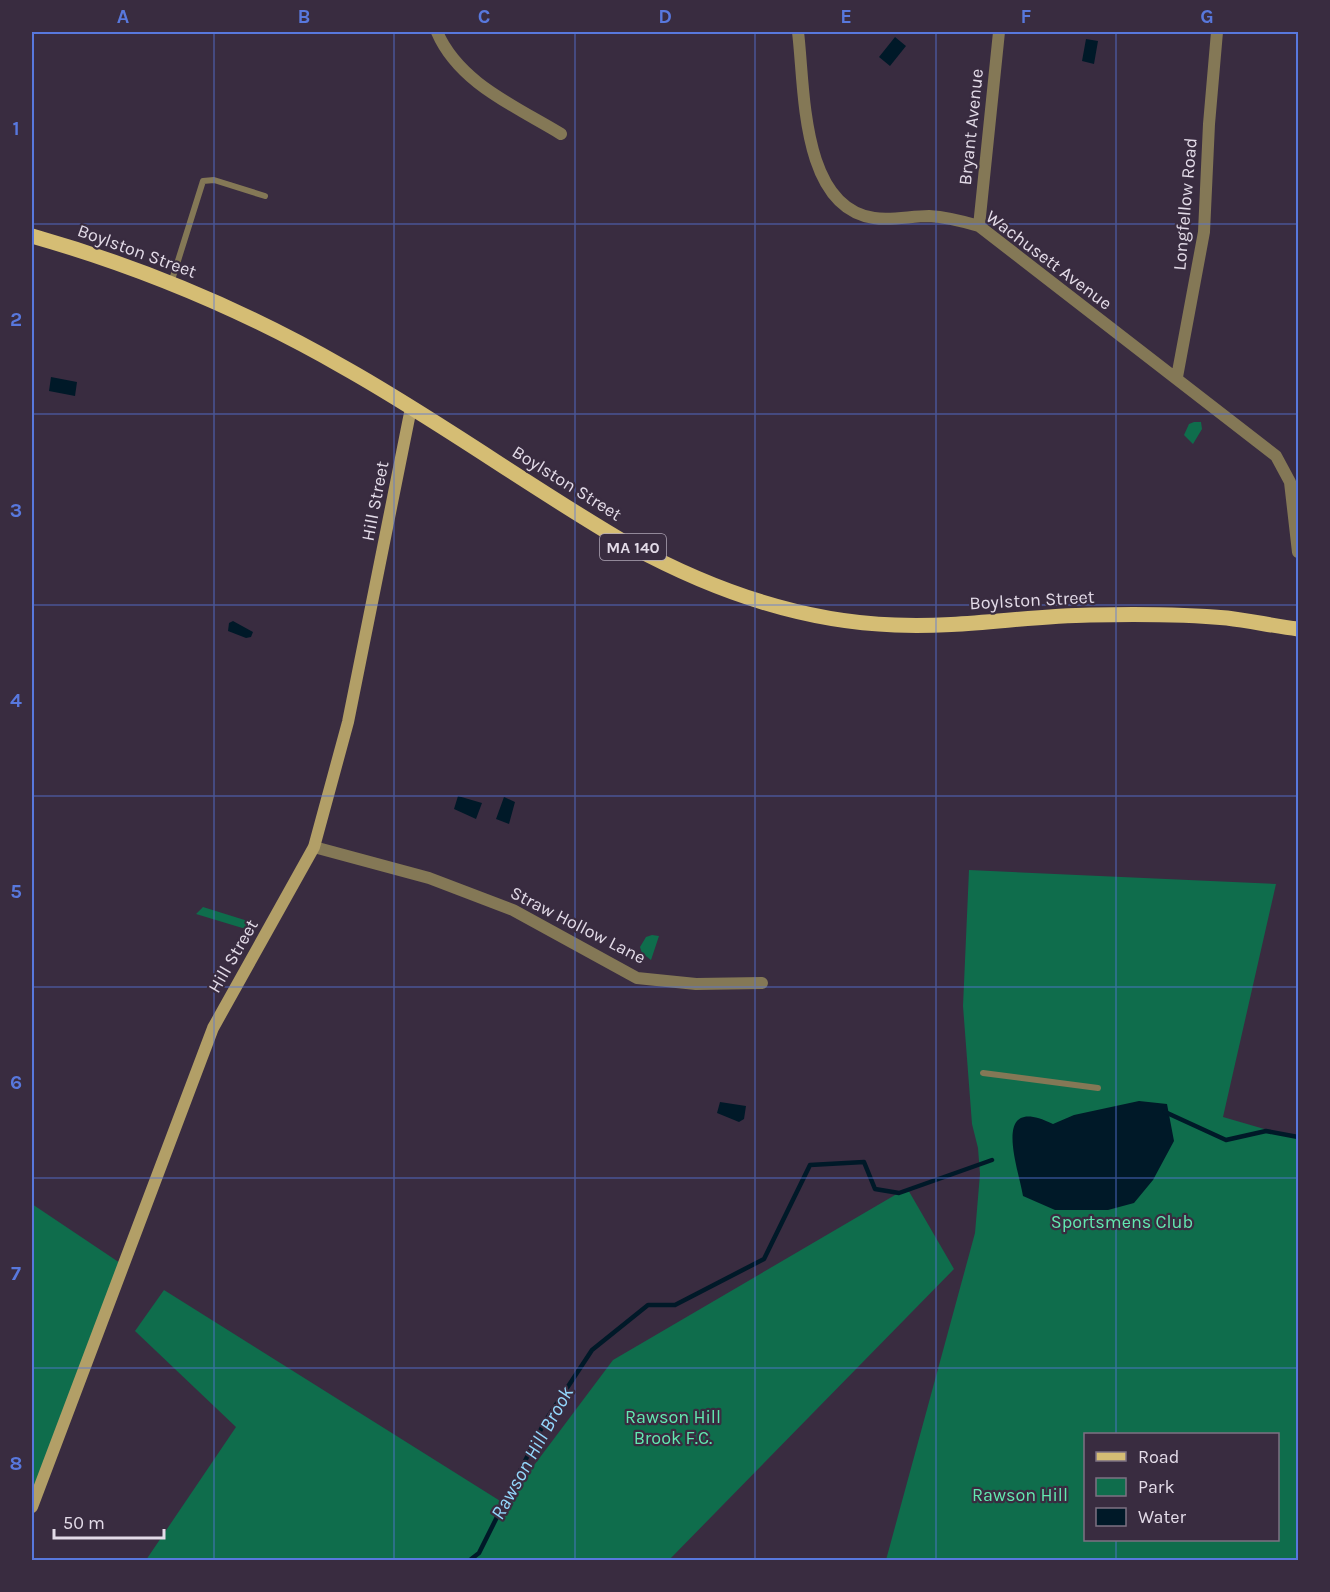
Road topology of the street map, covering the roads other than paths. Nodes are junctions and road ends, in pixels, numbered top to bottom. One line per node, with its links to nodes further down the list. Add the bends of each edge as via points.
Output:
1 (436, 32): 5 (street, via 451,57 477,84)
2 (798, 32): 7 (street, Wachusett Avenue, via 812,148 818,171 840,203 874,218 931,216)
3 (999, 32): 7 (street, Bryant Avenue)
4 (1217, 32): 10 (street, Longfellow Road, via 1204,232)
5 (561, 134)
6 (265, 196): 9 (lane, via 214,180 203,181)
7 (979, 226): 10 (street, Wachusett Avenue)
8 (32, 236): 9 (main road, Boylston Street / MA 140)
9 (171, 283): 11 (main road, Boylston Street / MA 140, via 266,324)
10 (1177, 377): 12 (street, Wachusett Avenue, via 1276,456)
11 (411, 408): 14 (main road, Boylston Street / MA 140, via 653,558 785,609 893,626 1163,615 1226,618); 15 (street, Hill Street, via 348,722)
12 (1295, 495): 13 (street, Wachusett Avenue)
13 (1299, 552)
14 (1299, 629)
15 (314, 847): 16 (street, Straw Hollow Lane, via 429,878 513,910 637,978 696,984); 19 (street, Hill Street, via 210,1036)
16 (762, 983)
17 (983, 1072): 18 (lane)
18 (1098, 1088)
19 (32, 1507)

